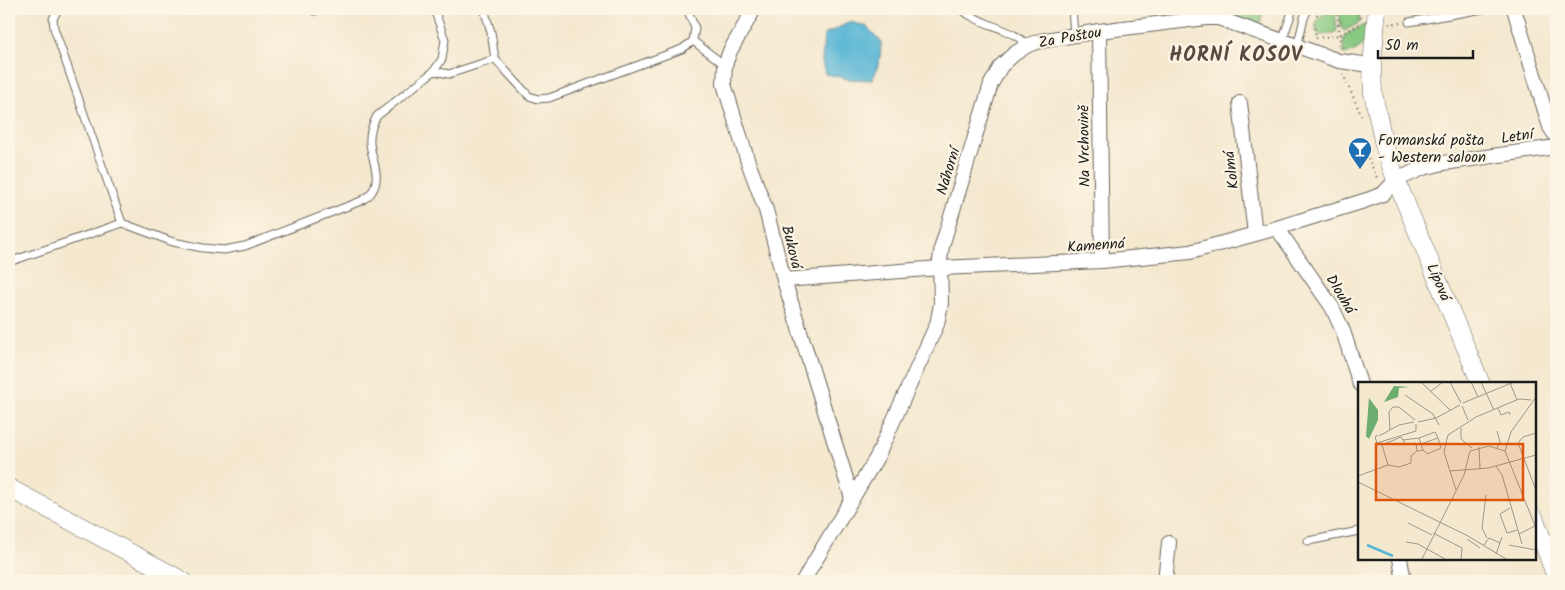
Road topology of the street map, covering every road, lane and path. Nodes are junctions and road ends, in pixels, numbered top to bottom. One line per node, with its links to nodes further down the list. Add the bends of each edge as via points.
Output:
1 (58, 9): 43 (lane, via 53,19 54,28)
2 (313, 9): 3 (lane)
3 (321, 9)
4 (434, 9): 33 (lane, via 445,46)
5 (484, 9): 29 (lane)
6 (687, 9): 24 (lane, via 695,28)
7 (754, 9): 32 (street, Buková, via 730,50)
8 (961, 9): 26 (lane, via 969,16 1017,35)
9 (1072, 9): 23 (lane)
10 (1293, 9): 25 (lane)
11 (1308, 9): 28 (lane)
12 (1322, 9): 27 (path, via 1314,29 1316,38)
13 (1337, 9): 30 (path, via 1341,46)
14 (1355, 9): 18 (path)
15 (1378, 9): 31 (street)
16 (1483, 9): 19 (lane)
17 (1514, 9): 37 (street, via 1550,127)
18 (1363, 22)
19 (1409, 22)
20 (1388, 24): 22 (path)
21 (1099, 31): 23 (street, Za Poštou); 25 (street, Za Poštou, via 1218,18); 46 (street, Na Vrchovině)
22 (1387, 32)
23 (1074, 34): 26 (street, Za Poštou)
24 (693, 41): 29 (lane, via 682,49 549,98 538,99 529,96); 32 (lane)
25 (1282, 41): 28 (street, Za Poštou)
26 (1028, 45): 34 (street, Za Poštou, via 1001,66)
27 (1323, 45)
28 (1297, 47): 30 (street, Za Poštou)
29 (495, 59): 33 (lane, via 449,74)
30 (1339, 61): 31 (street, Za Poštou); 36 (path)
31 (1372, 65): 42 (street, via 1377,116)
32 (725, 66): 49 (street, Buková, via 724,84 766,210)
33 (434, 71): 43 (lane, via 377,116 373,123 370,144 376,182 362,201 245,246 224,250 173,242)
34 (991, 84): 48 (street, Náhorní, via 942,246)
35 (1240, 104): 45 (street, Kolmá)
36 (1366, 125)
37 (1556, 136)
38 (1556, 147): 42 (street, Letní, via 1444,163 1423,168)
39 (1364, 150): 42 (path, via 1380,184)
40 (1398, 154): 41 (path)
41 (1421, 156)
42 (1393, 183): 44 (street, Kamenná, via 1382,194 1367,200); 51 (street, Lípová)
43 (122, 223): 47 (lane)
44 (1277, 228): 45 (street, Kamenná); 50 (street, Dlouhá, via 1332,307 1344,331)
45 (1255, 234): 46 (street, Kamenná, via 1190,252)
46 (1102, 261): 48 (street, Kamenná)
47 (9, 262)
48 (940, 268): 49 (street, Kamenná); 53 (street, Náhorní, via 942,304 937,324 877,457)
49 (784, 280): 53 (street, Buková)
50 (1359, 382)
51 (1481, 382)
52 (9, 488): 60 (street)
53 (852, 498): 61 (street, Náhorní)
54 (1535, 520): 59 (street)
55 (1358, 532): 56 (lane)
56 (1308, 540)
57 (1169, 543): 62 (street)
58 (1400, 560): 63 (street)
59 (1556, 576)
60 (183, 581)
61 (803, 581)
62 (1165, 581)
63 (1404, 581)

